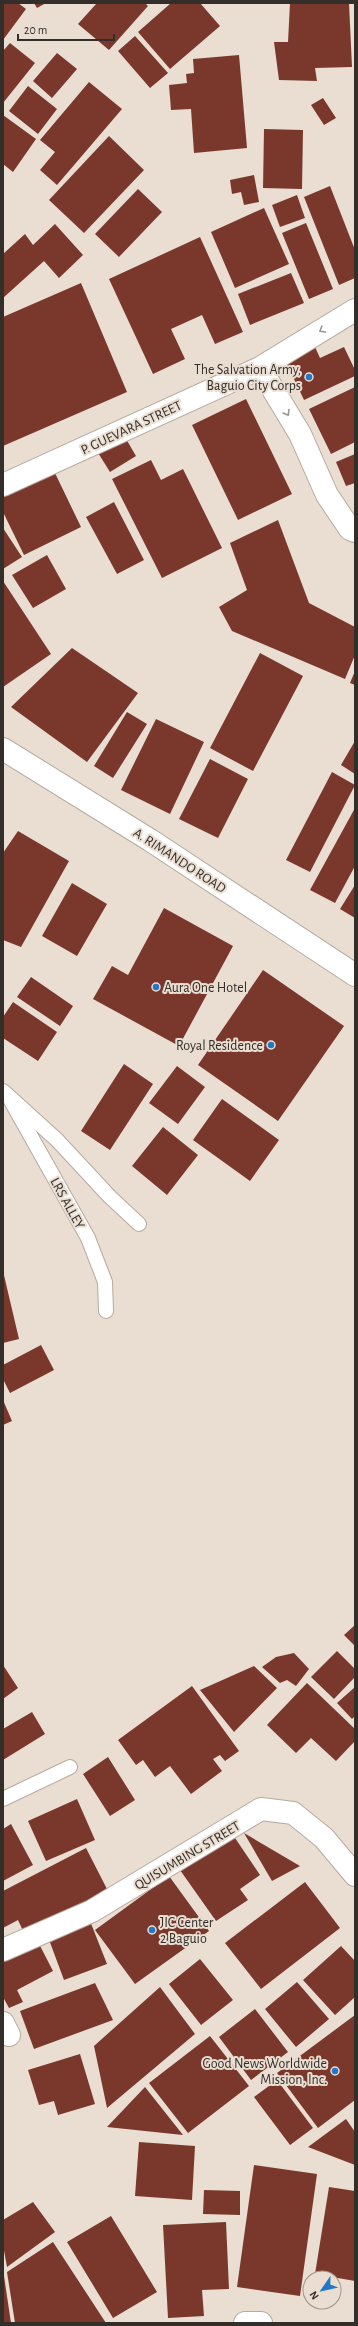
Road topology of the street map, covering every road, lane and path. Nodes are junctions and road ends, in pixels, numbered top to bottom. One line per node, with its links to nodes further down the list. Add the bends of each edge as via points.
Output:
1 (355, 310): 2 (street, P. GUEVARA STREET, one-way to 2)
2 (260, 368): 3 (street, P. GUEVARA STREET); 4 (street, one-way to 4, via 300,434 328,495 350,528)
3 (3, 485)
4 (355, 531)
5 (5, 755): 6 (street, A. RIMANDO ROAD, via 150,840)
6 (355, 975)
7 (7, 1096): 8 (lane, LRS ALLEY, via 57,1140); 9 (lane, LRS ALLEY, via 88,1238 105,1282)
8 (139, 1224)
9 (106, 1311)
10 (70, 1767): 11 (lane)
11 (3, 1799)
12 (353, 1869): 13 (street, QUISUMBING STREET, via 324,1838 293,1813 262,1809 92,1911)
13 (3, 1950)
14 (245, 2323): 15 (street)
15 (261, 2323)

